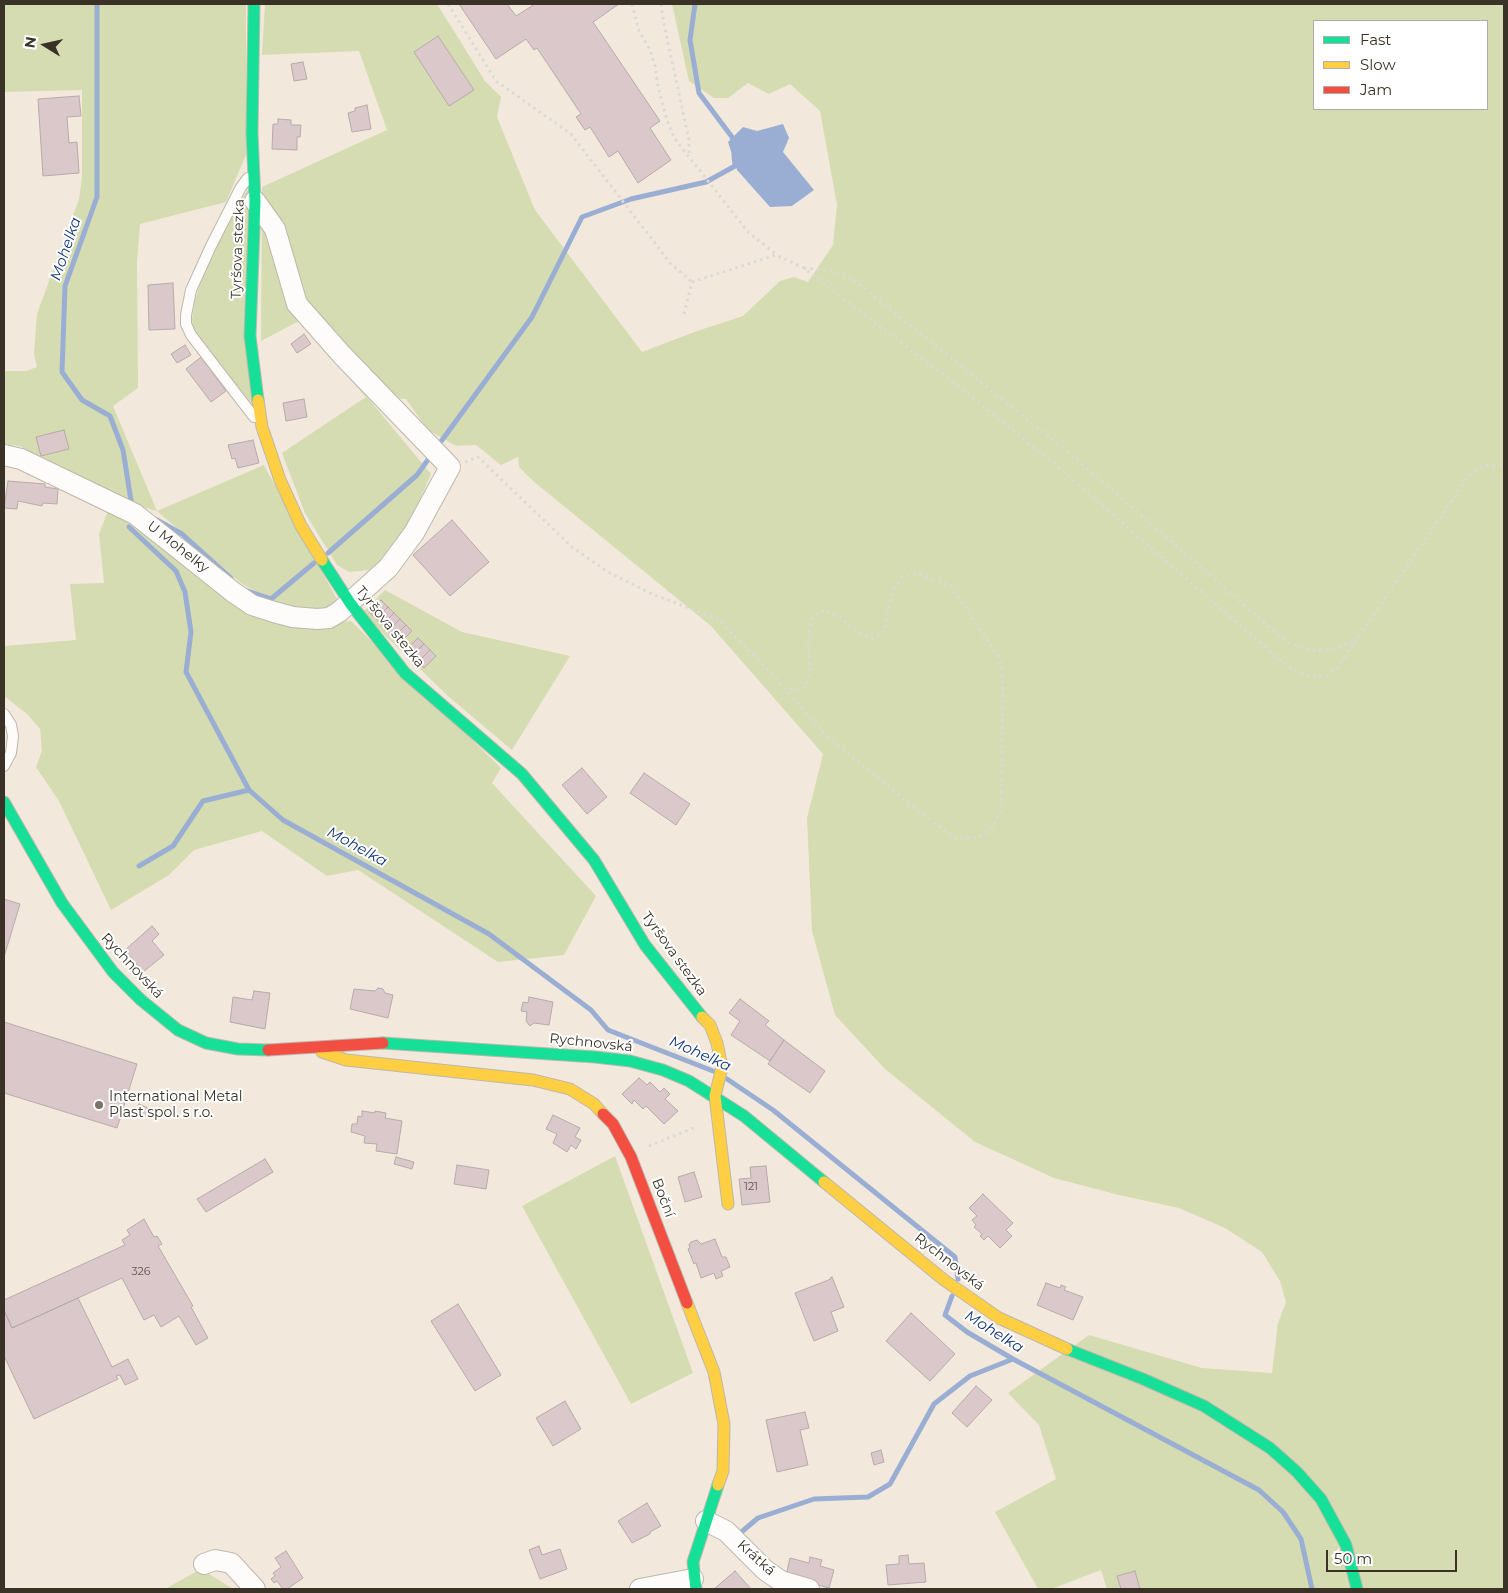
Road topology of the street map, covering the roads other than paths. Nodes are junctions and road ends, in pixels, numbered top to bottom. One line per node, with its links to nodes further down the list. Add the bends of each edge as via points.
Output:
1 (254, 4): 2 (street, Tyršova stezka)
2 (254, 171): 3 (street, Tyršova stezka); 4 (lane, via 241,187 191,290 186,324)
3 (255, 201): 4 (street, Tyršova stezka, via 250,336); 6 (street, U Mohelky, via 275,229 297,304 450,467 414,533 388,568)
4 (262, 428): 6 (street, Tyršova stezka, via 280,480 301,526)
5 (4, 455): 6 (street, U Mohelky, via 21,459 135,514 252,605 294,617 317,619 329,618)
6 (350, 603): 11 (street, Tyršova stezka, via 405,673 522,774 594,860 645,945 710,1025 722,1067)
7 (4, 714): 8 (lane, via 13,736 11,753)
8 (4, 766)
9 (4, 802): 10 (street, Rychnovská, via 62,903 85,936 120,979 166,1022 190,1037 222,1047 266,1050)
10 (315, 1046): 11 (street, Rychnovská, via 375,1042 630,1061 663,1070); 13 (street, Boční, via 330,1056 346,1060 533,1080 570,1089 594,1104 613,1124 631,1157 714,1372 724,1424 723,1471)
11 (715, 1096): 12 (street, Tyršova stezka); 19 (street, Rychnovská, via 968,1298 1008,1322 1204,1406 1270,1448 1321,1499 1346,1545)
12 (728, 1204)
13 (706, 1521): 15 (street, Boční, via 693,1562); 18 (street, Krátká, via 726,1531 765,1570 781,1581)
14 (204, 1564): 16 (street, via 215,1560 231,1563)
15 (694, 1584): 17 (street)
16 (255, 1589)
17 (640, 1589)
18 (809, 1589)
19 (1357, 1589)

